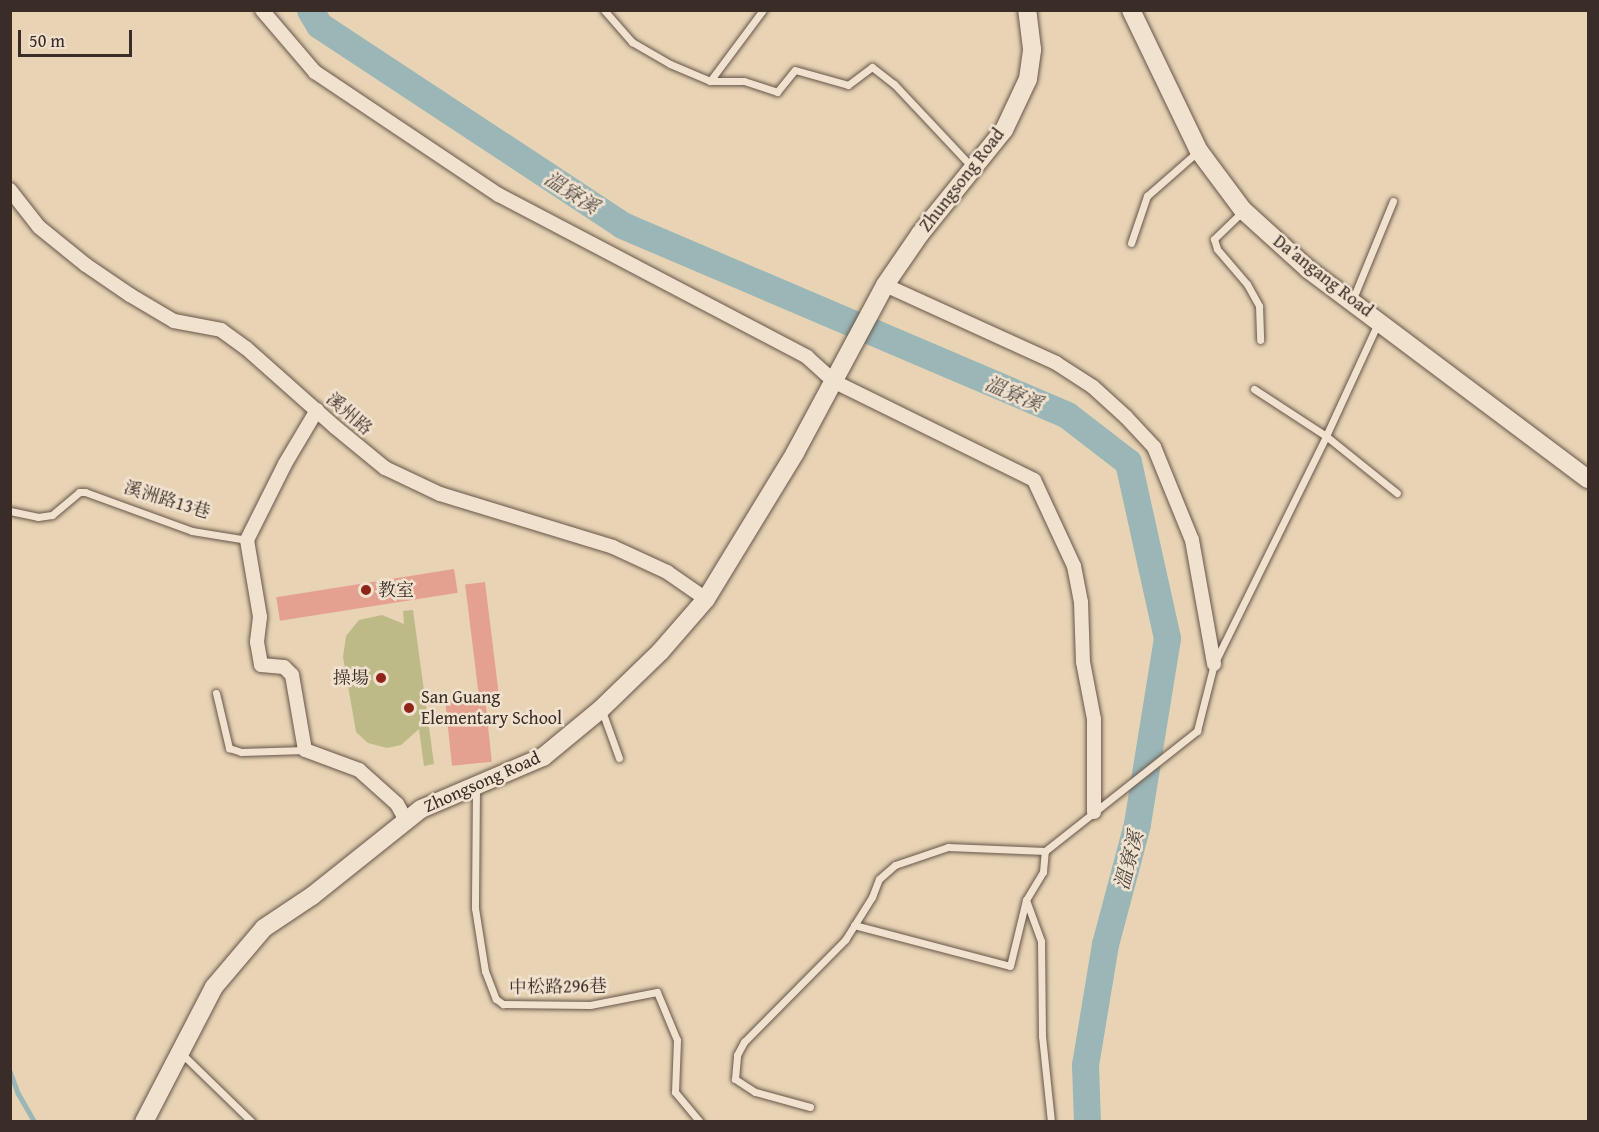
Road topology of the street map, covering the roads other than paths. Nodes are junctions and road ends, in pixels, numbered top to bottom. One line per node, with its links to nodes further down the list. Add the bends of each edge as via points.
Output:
1 (262, 10): 18 (street, via 315,72 499,195 807,357)
2 (604, 10): 6 (lane, via 632,42)
3 (764, 10): 6 (lane)
4 (1027, 10): 8 (street, Zhungsong Road, via 1032,49 1028,79 1004,130)
5 (1135, 14): 7 (street, Da’angang Road)
6 (710, 81): 8 (lane, via 744,81 777,92 795,70 848,85 872,67 894,84)
7 (1199, 150): 11 (street, Da’angang Road); 12 (lane, via 1147,196)
8 (972, 167): 13 (street, Zhungsong Road)
9 (10, 190): 20 (street, 溪州路, via 39,227 86,265 174,321 221,330)
10 (1393, 201): 14 (lane)
11 (1244, 210): 14 (street, Da’angang Road, via 1308,269); 16 (lane, via 1214,239 1217,249 1247,284 1259,306)
12 (1131, 243)
13 (885, 285): 17 (street, Zhungsong Road); 27 (street, via 1056,363 1093,387 1154,447 1192,540)
14 (1352, 301): 15 (street, Da’angang Road)
15 (1379, 320): 21 (lane); 22 (street, Da’angang Road)
16 (1260, 340)
17 (844, 365): 18 (street, Zhongsong Road)
18 (835, 382): 26 (street, Zhongsong Road); 33 (street, via 1034,480 1074,567 1081,602 1083,662 1094,719)
19 (1254, 389): 21 (lane)
20 (317, 410): 25 (street); 26 (street, 溪州路, via 385,468 440,494 613,547 667,572)
21 (1326, 436): 23 (lane); 27 (lane)
22 (1588, 479)
23 (1397, 494)
24 (10, 511): 25 (lane, 溪洲路13巷, via 38,517 52,515 79,492 85,492 192,531)
25 (247, 540): 30 (street, via 260,617 257,642 261,665 284,667 292,675)
26 (706, 599): 29 (street, Zhongsong Road, via 660,652)
27 (1214, 664): 33 (lane, via 1197,731)
28 (216, 693): 30 (lane, via 229,748 241,752)
29 (601, 709): 31 (lane); 32 (street, Zhongsong Road, via 543,757)
30 (305, 750): 34 (street, via 359,770 397,804)
31 (619, 758)
32 (476, 785): 34 (street, Zhongsong Road, via 440,799); 42 (lane, 中松路296巷, via 475,908 484,971 496,999 503,1004 590,1005 657,992 676,1040 675,1092)
33 (1094, 812): 35 (lane)
34 (406, 820): 38 (street, Zhongsong Road, via 312,896 264,928 214,987)
35 (1045, 851): 36 (lane, via 1043,872); 37 (lane, via 948,847 895,865 879,879)
36 (1026, 900): 37 (lane, via 1010,966); 43 (lane, via 1041,941 1042,1036)
37 (854, 925): 39 (lane, via 845,940 744,1042 737,1055 735,1079 755,1092)
38 (179, 1052): 40 (street, Zhongsong Road); 41 (lane)
39 (810, 1107)
40 (144, 1122)
41 (252, 1122)
42 (700, 1122)
43 (1051, 1122)

